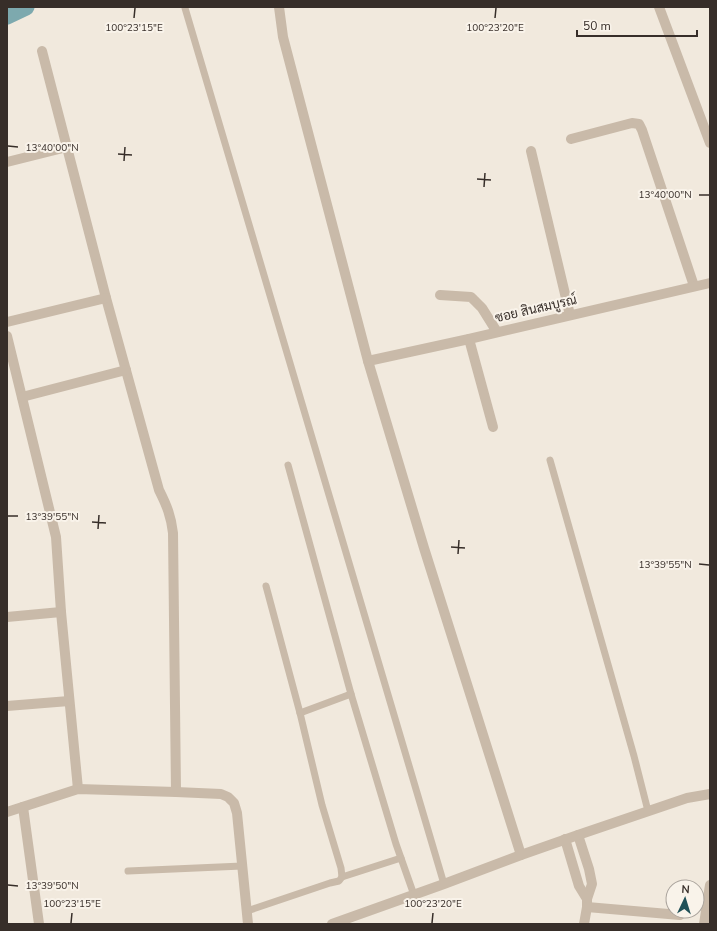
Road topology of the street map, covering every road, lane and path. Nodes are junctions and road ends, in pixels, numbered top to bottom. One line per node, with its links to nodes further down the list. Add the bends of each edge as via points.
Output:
1 (279, 7): 19 (street, via 283,37)
2 (659, 7): 6 (street)
3 (185, 8): 45 (lane)
4 (42, 51): 7 (street)
5 (571, 138): 11 (street, via 632,123 639,124)
6 (710, 143)
7 (67, 147): 9 (street); 13 (street)
8 (531, 151): 14 (street)
9 (7, 162)
10 (710, 283): 11 (street, ซอย สินสมบูรณ์)
11 (694, 286): 14 (street, ซอย สินสมบูรณ์)
12 (440, 295): 16 (street, via 471,297 482,308)
13 (106, 298): 15 (street); 20 (street)
14 (570, 315): 16 (street, ซอย สินสมบูรณ์)
15 (7, 322)
16 (497, 332): 18 (street, ซอย สินสมบูรณ์)
17 (7, 336): 21 (street)
18 (469, 339): 19 (street, ซอย สินสมบูรณ์); 22 (street)
19 (368, 361): 40 (street)
20 (126, 370): 21 (street); 33 (street, via 159,490 172,521)
21 (22, 397): 26 (street, via 56,537)
22 (492, 428)
23 (550, 460): 36 (lane)
24 (288, 465): 28 (lane)
25 (266, 586): 31 (lane)
26 (61, 612): 27 (street); 29 (street)
27 (7, 617)
28 (351, 694): 31 (lane); 41 (lane)
29 (70, 701): 30 (street); 32 (street)
30 (7, 706)
31 (300, 713): 44 (lane)
32 (78, 789): 33 (street); 35 (street)
33 (176, 792): 42 (street, via 221,794 234,803 238,813)
34 (710, 794): 36 (street, via 687,798)
35 (23, 807): 37 (street); 51 (street)
36 (648, 811): 38 (street)
37 (7, 812)
38 (578, 835): 39 (street); 48 (street, via 592,884)
39 (565, 839): 40 (street); 48 (street, via 579,886)
40 (521, 855): 45 (street)
41 (400, 858): 44 (lane); 47 (lane)
42 (242, 866): 43 (lane); 49 (street)
43 (128, 871)
44 (342, 876): 49 (lane, via 339,881)
45 (444, 884): 47 (street)
46 (710, 885): 55 (street)
47 (414, 895): 53 (street)
48 (587, 903): 50 (street); 54 (street)
49 (247, 911): 52 (street)
50 (665, 913)
51 (39, 924)
52 (248, 924)
53 (332, 924)
54 (584, 924)
55 (704, 924)

